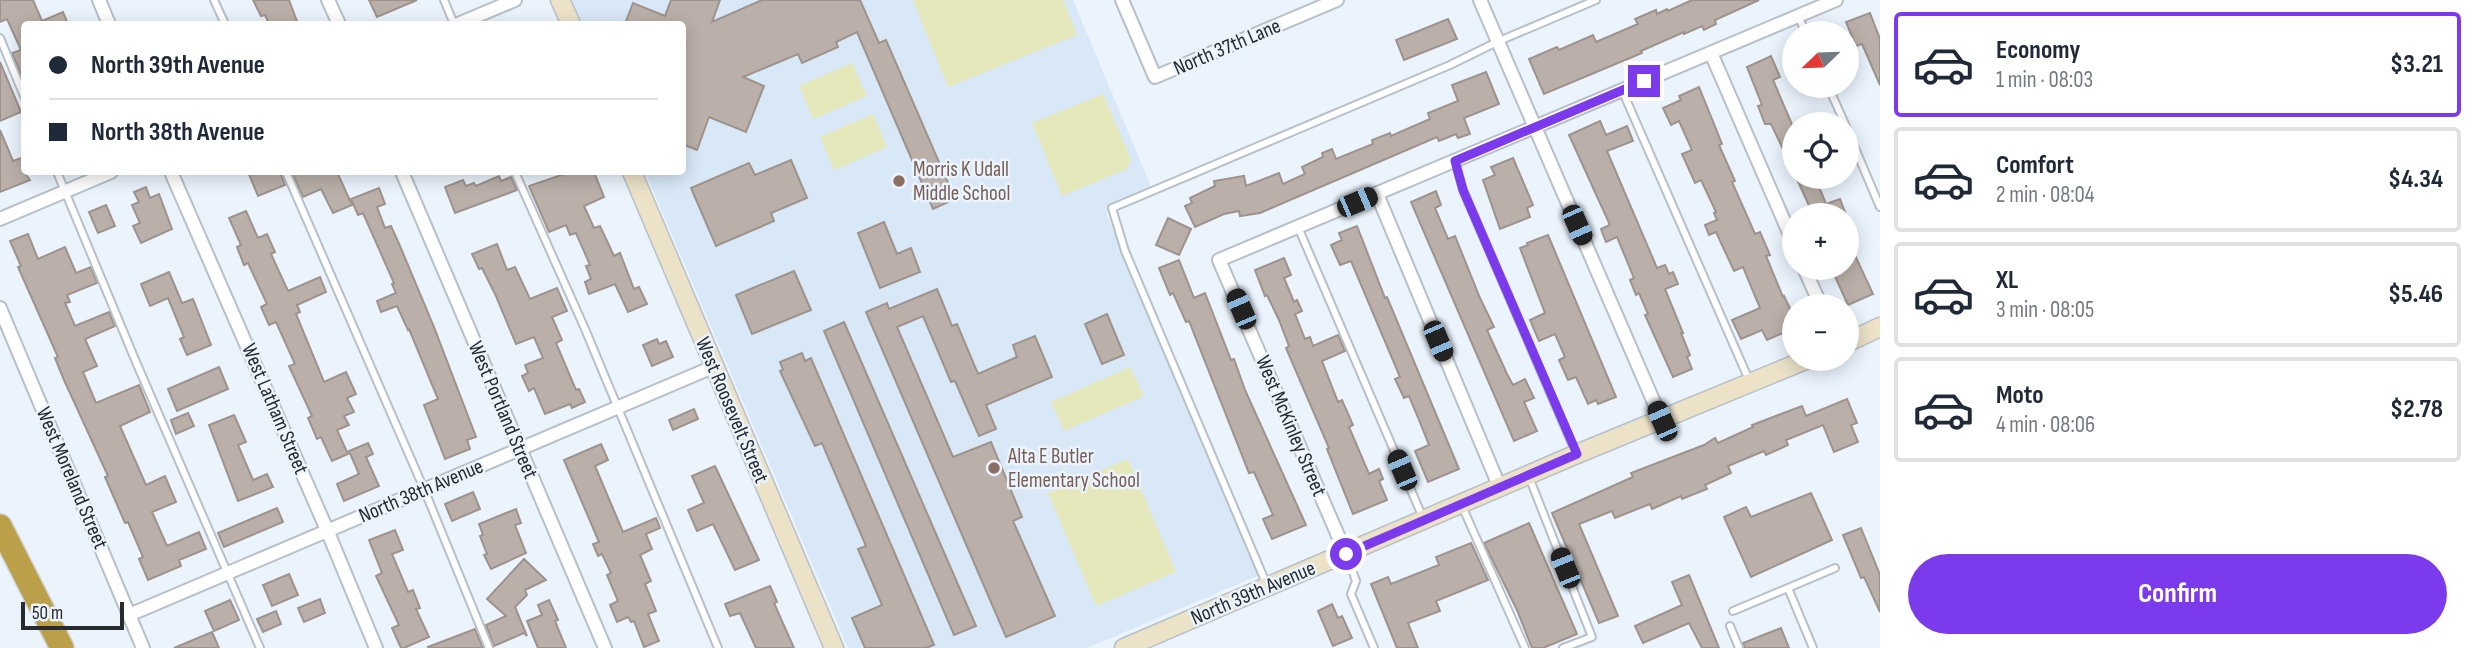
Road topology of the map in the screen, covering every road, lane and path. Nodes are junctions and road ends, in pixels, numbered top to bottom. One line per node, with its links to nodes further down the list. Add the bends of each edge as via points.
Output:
1 (99, 0): 13 (street)
2 (215, 0): 14 (lane)
3 (328, 0): 15 (street)
4 (444, 0): 16 (lane)
5 (516, 0): 17 (street)
6 (561, 0): 18 (street)
7 (1122, 0): 8 (street, North 37th Lane, via 1156,77)
8 (1337, 0)
9 (1480, 0): 21 (street)
10 (1596, 0): 21 (lane)
11 (1836, 0): 12 (street)
12 (1798, 16): 19 (lane); 22 (street)
13 (108, 21)
14 (224, 21)
15 (338, 21)
16 (454, 21)
17 (464, 21)
18 (570, 21)
19 (1800, 21)
20 (0, 38): 23 (lane)
21 (1499, 41): 25 (street); 62 (lane, via 1112,208 1125,251)
22 (1711, 53): 24 (street); 38 (street)
23 (21, 89)
24 (1622, 90): 25 (street); 46 (lane)
25 (1535, 127): 27 (street); 48 (street)
26 (1859, 156): 37 (lane)
27 (1455, 161): 36 (street); 50 (lane, via 1463,190)
28 (58, 175): 35 (lane)
29 (104, 175): 35 (street)
30 (173, 175): 57 (street, West Latham Street)
31 (287, 175): 53 (lane)
32 (402, 175): 49 (street, West Portland Street)
33 (516, 175): 47 (lane)
34 (633, 175): 44 (street, West Roosevelt Street)
35 (65, 191): 39 (street); 61 (lane)
36 (1377, 194): 40 (street); 52 (street)
37 (1880, 207)
38 (1782, 216)
39 (0, 219)
40 (1298, 227): 55 (lane); 59 (street, West McKinley Street, via 1219,260)
41 (0, 308): 65 (street, West Moreland Street)
42 (1880, 327): 43 (street)
43 (1859, 336)
44 (713, 367): 47 (street, North 38th Avenue); 74 (street, West Roosevelt Street)
45 (1782, 370): 46 (street, North 39th Avenue)
46 (1751, 383): 48 (street, North 39th Avenue)
47 (616, 408): 49 (street, North 38th Avenue); 73 (lane)
48 (1662, 421): 50 (street, North 39th Avenue)
49 (520, 449): 53 (street, North 38th Avenue); 72 (street, West Portland Street)
50 (1577, 454): 51 (street, North 39th Avenue)
51 (1528, 475): 52 (street, North 39th Avenue); 78 (lane, via 1592,637)
52 (1500, 488): 54 (street, North 39th Avenue)
53 (424, 489): 57 (street, North 38th Avenue); 71 (lane)
54 (1462, 504): 55 (street, North 39th Avenue); 77 (lane)
55 (1424, 521): 59 (street, North 39th Avenue)
56 (0, 526): 67 (highway)
57 (327, 530): 61 (street, North 38th Avenue); 70 (street, West Latham Street)
58 (0, 549): 67 (highway)
59 (1346, 554): 62 (street, North 39th Avenue); 76 (lane, via 1356,582 1351,594)
60 (1835, 568): 63 (lane)
61 (229, 572): 65 (street, North 38th Avenue); 69 (lane)
62 (1267, 587): 75 (street, North 39th Avenue)
63 (1788, 588): 64 (lane); 80 (lane)
64 (1733, 611)
65 (129, 615): 68 (street, West Moreland Street)
66 (1730, 626): 79 (lane)
67 (61, 648)
68 (143, 648)
69 (260, 648)
70 (376, 648)
71 (489, 648)
72 (605, 648)
73 (718, 648)
74 (834, 648)
75 (1126, 648)
76 (1374, 648)
77 (1525, 648)
78 (1563, 648)
79 (1739, 648)
80 (1812, 648)

